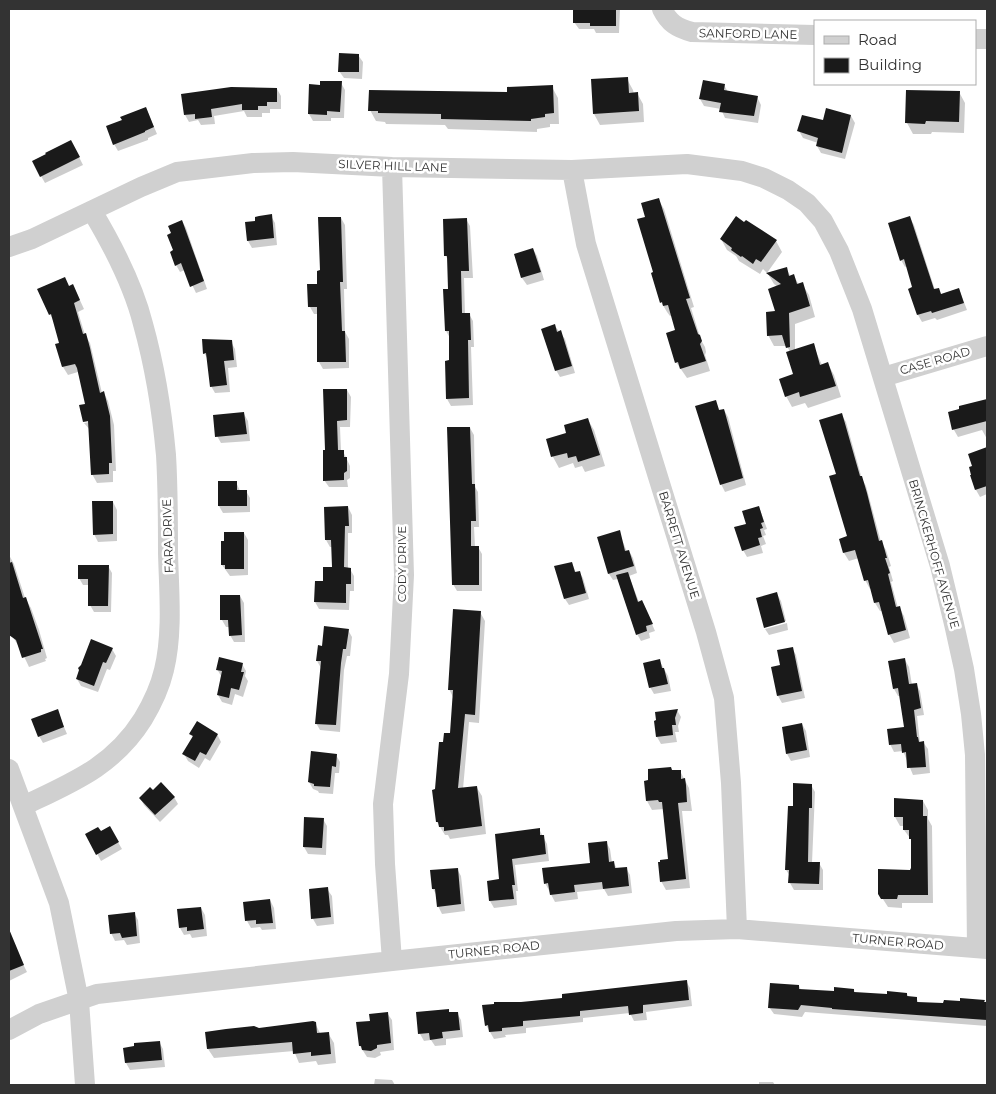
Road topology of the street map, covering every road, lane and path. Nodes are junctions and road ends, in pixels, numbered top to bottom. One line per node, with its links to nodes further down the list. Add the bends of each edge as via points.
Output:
1 (662, 9): 2 (street, SANFORD LANE, via 669,21 692,32)
2 (814, 35)
3 (392, 167): 4 (street, SILVER HILL LANE); 6 (street, SILVER HILL LANE, via 293,162 208,167 177,172); 14 (street, CODY DRIVE, via 404,575 398,674 383,804)
4 (572, 170): 5 (street, SILVER HILL LANE, via 687,164 710,166 742,170); 12 (street, BARRETT AVENUE, via 586,244 724,698)
5 (788, 190): 9 (street, BRINCKERHOFF AVENUE, via 807,203 823,221 839,250)
6 (92, 210): 7 (street, SILVER HILL LANE); 11 (street, FARA DRIVE, via 111,242 143,323 161,411 170,596 168,640 156,696 119,751 71,783)
7 (9, 247)
8 (987, 346): 9 (street, CASE ROAD)
9 (883, 377): 13 (street, BRINCKERHOFF AVENUE, via 940,566 964,669 975,755)
10 (9, 769): 11 (street)
11 (23, 806): 15 (street, via 59,903)
12 (737, 929): 13 (street, TURNER ROAD); 14 (street, TURNER ROAD, via 676,931)
13 (982, 949)
14 (392, 960): 15 (street, TURNER ROAD, via 98,994)
15 (79, 1000): 16 (street, TURNER ROAD, via 39,1014); 17 (street)
16 (9, 1030)
17 (85, 1085)

